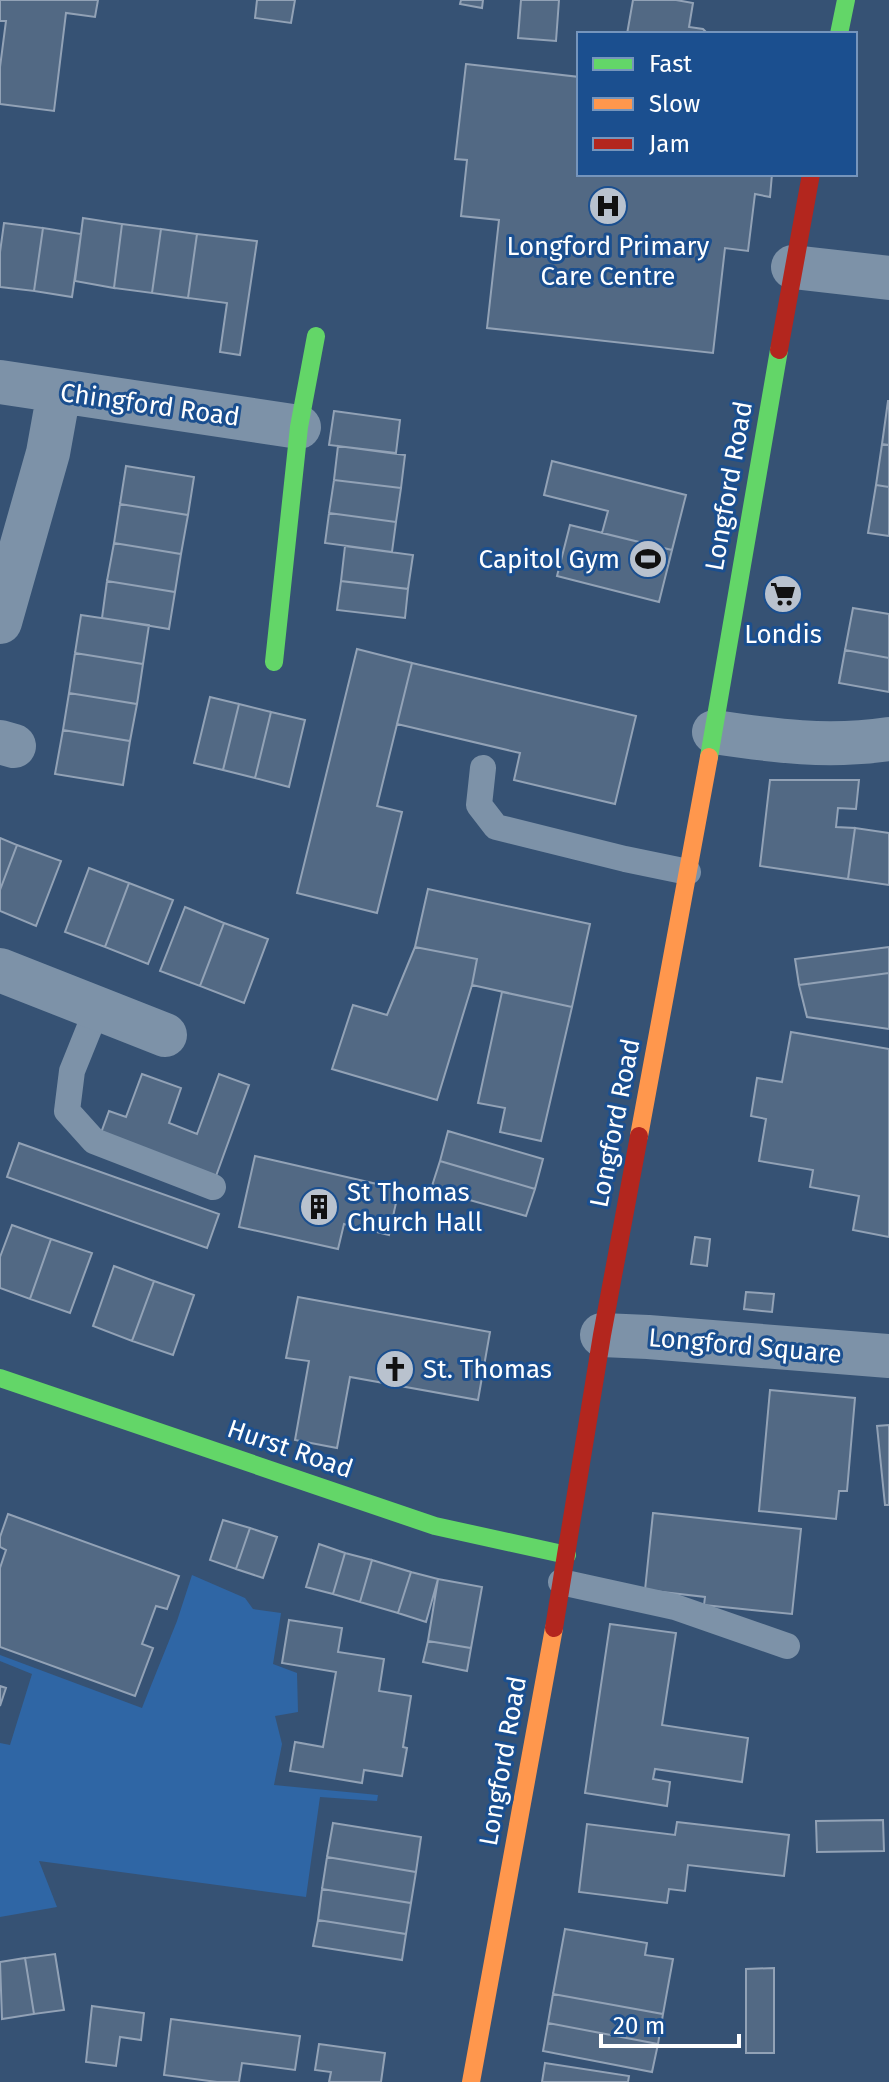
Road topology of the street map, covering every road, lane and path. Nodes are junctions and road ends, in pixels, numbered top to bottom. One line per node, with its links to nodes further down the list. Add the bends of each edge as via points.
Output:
1 (846, 0): 2 (main road)
2 (839, 32)
3 (811, 176): 4 (main road, Longford Road)
4 (793, 267): 5 (street); 12 (main road, Longford Road)
5 (889, 278)
6 (316, 336): 9 (main road)
7 (0, 382): 8 (street, Chingford Road)
8 (59, 392): 9 (street, Chingford Road); 10 (street, via 48,453)
9 (299, 427): 11 (main road)
10 (0, 622)
11 (274, 662)
12 (714, 732): 13 (street, via 808,744); 15 (main road, Longford Road)
13 (889, 739)
14 (483, 768): 15 (lane, via 479,805 496,827)
15 (688, 872): 20 (main road, Longford Road)
16 (0, 970): 17 (street)
17 (97, 1009): 18 (street); 19 (lane, via 72,1071 67,1111 94,1141)
18 (165, 1035)
19 (213, 1187)
20 (602, 1335): 21 (street, Longford Square); 23 (main road, Longford Road)
21 (889, 1356)
22 (0, 1378): 23 (main road, Hurst Road, via 435,1526)
23 (567, 1555): 24 (main road, Longford Road)
24 (561, 1582): 25 (lane, via 675,1607); 26 (main road, Longford Road)
25 (787, 1646)
26 (471, 2082)

